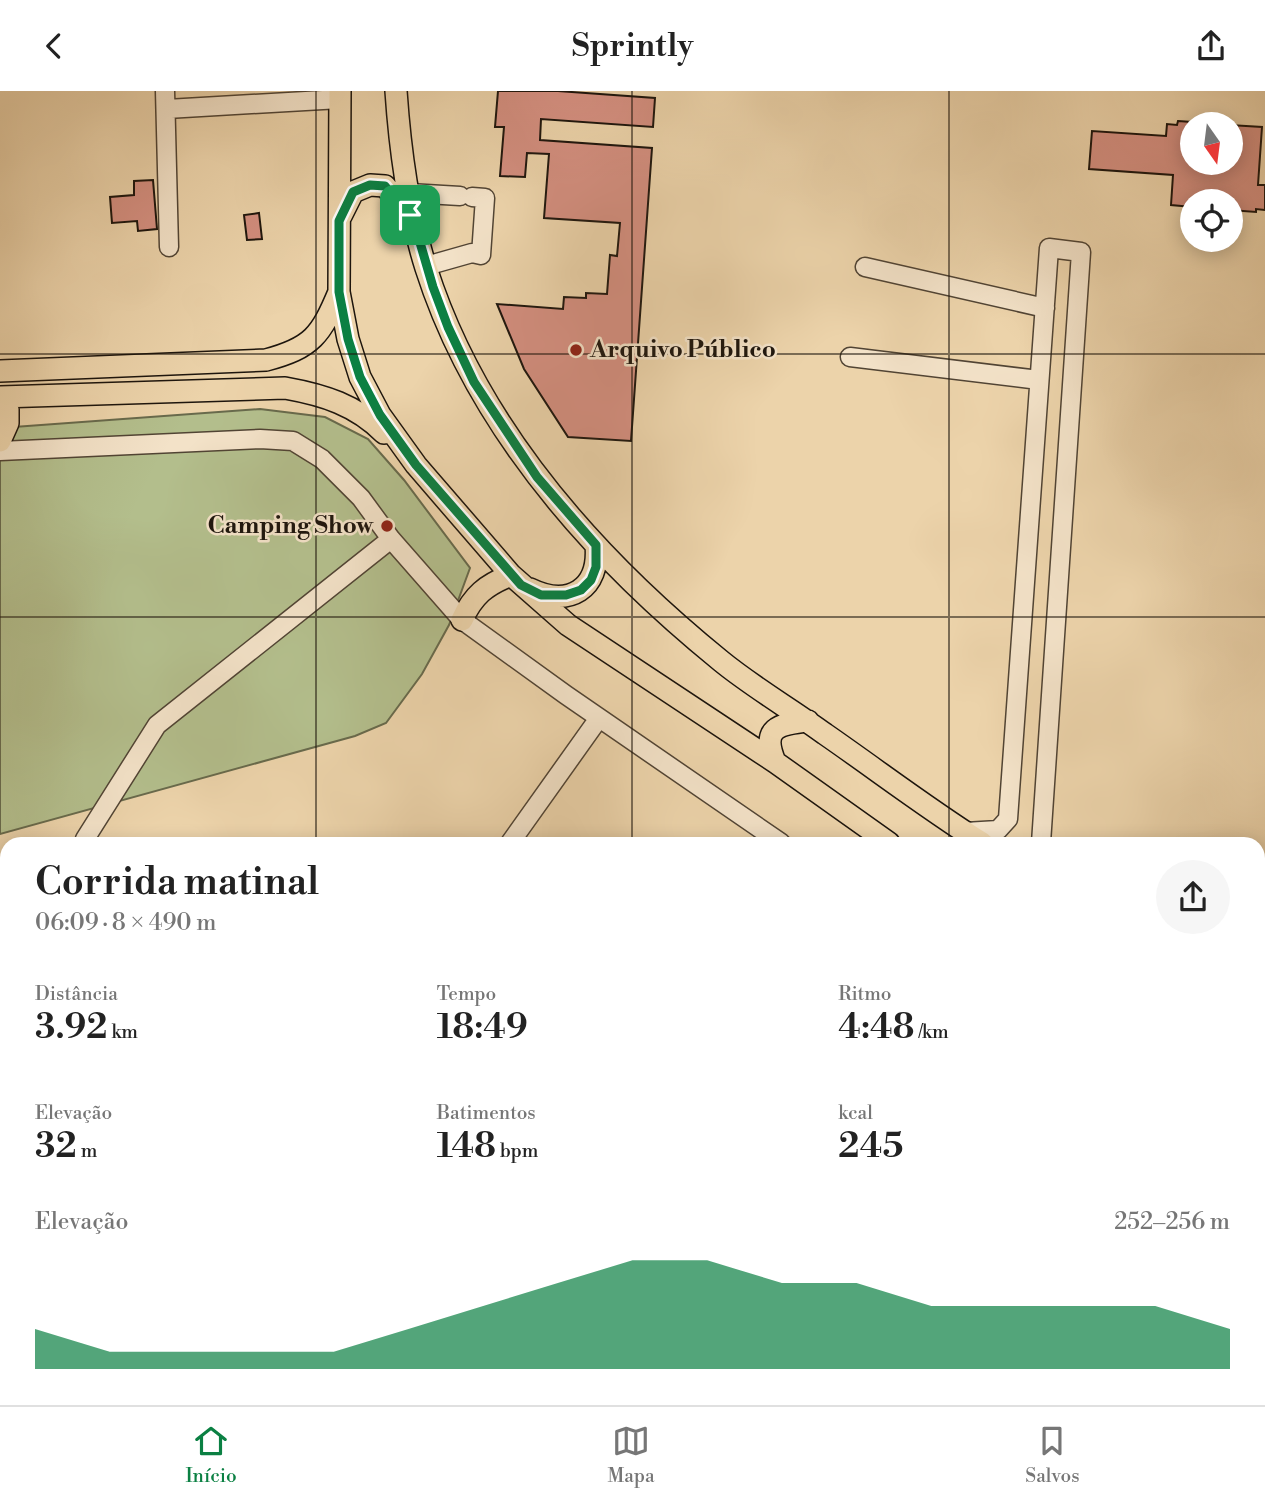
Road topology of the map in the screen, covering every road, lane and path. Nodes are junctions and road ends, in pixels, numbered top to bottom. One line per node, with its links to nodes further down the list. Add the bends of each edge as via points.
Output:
1 (396, 91): 4 (main road)
2 (340, 95): 3 (street); 5 (main road)
3 (166, 100): 7 (street)
4 (408, 193): 6 (main road); 8 (street, via 485,198 481,255 472,253)
5 (339, 221): 6 (main road, via 353,192 370,185 385,186); 10 (main road)
6 (414, 222): 8 (main road)
7 (169, 247)
8 (426, 267): 20 (main road, via 474,382 537,477)
9 (866, 267): 11 (street)
10 (339, 292): 13 (main road, via 325,325 312,340 292,353 266,360); 18 (main road, via 360,377 380,415)
11 (1045, 308): 14 (street); 32 (street, via 1049,248 1081,253)
12 (850, 357): 14 (street)
13 (0, 371)
14 (1039, 380): 31 (street, via 1008,819 998,830)
15 (0, 399): 16 (main road, via 8,409 8,423); 18 (main road, via 285,389 319,394 352,407)
16 (0, 441)
17 (0, 451): 19 (street, via 293,441 323,459 361,498)
18 (416, 465): 21 (main road)
19 (391, 539): 22 (street); 26 (street, via 158,725)
20 (596, 545): 21 (main road, via 596,567 581,590 541,595); 24 (main road, via 723,662)
21 (516, 580): 22 (main road, via 483,590); 25 (main road, via 568,625)
22 (462, 620): 23 (street)
23 (599, 718): 27 (street); 28 (street)
24 (808, 721): 25 (main road, via 783,723 771,735 768,747); 30 (main road)
25 (775, 762): 29 (main road)
26 (86, 837)
27 (514, 837)
28 (772, 837)
29 (881, 837)
30 (972, 837)
31 (976, 837)
32 (1041, 837)

